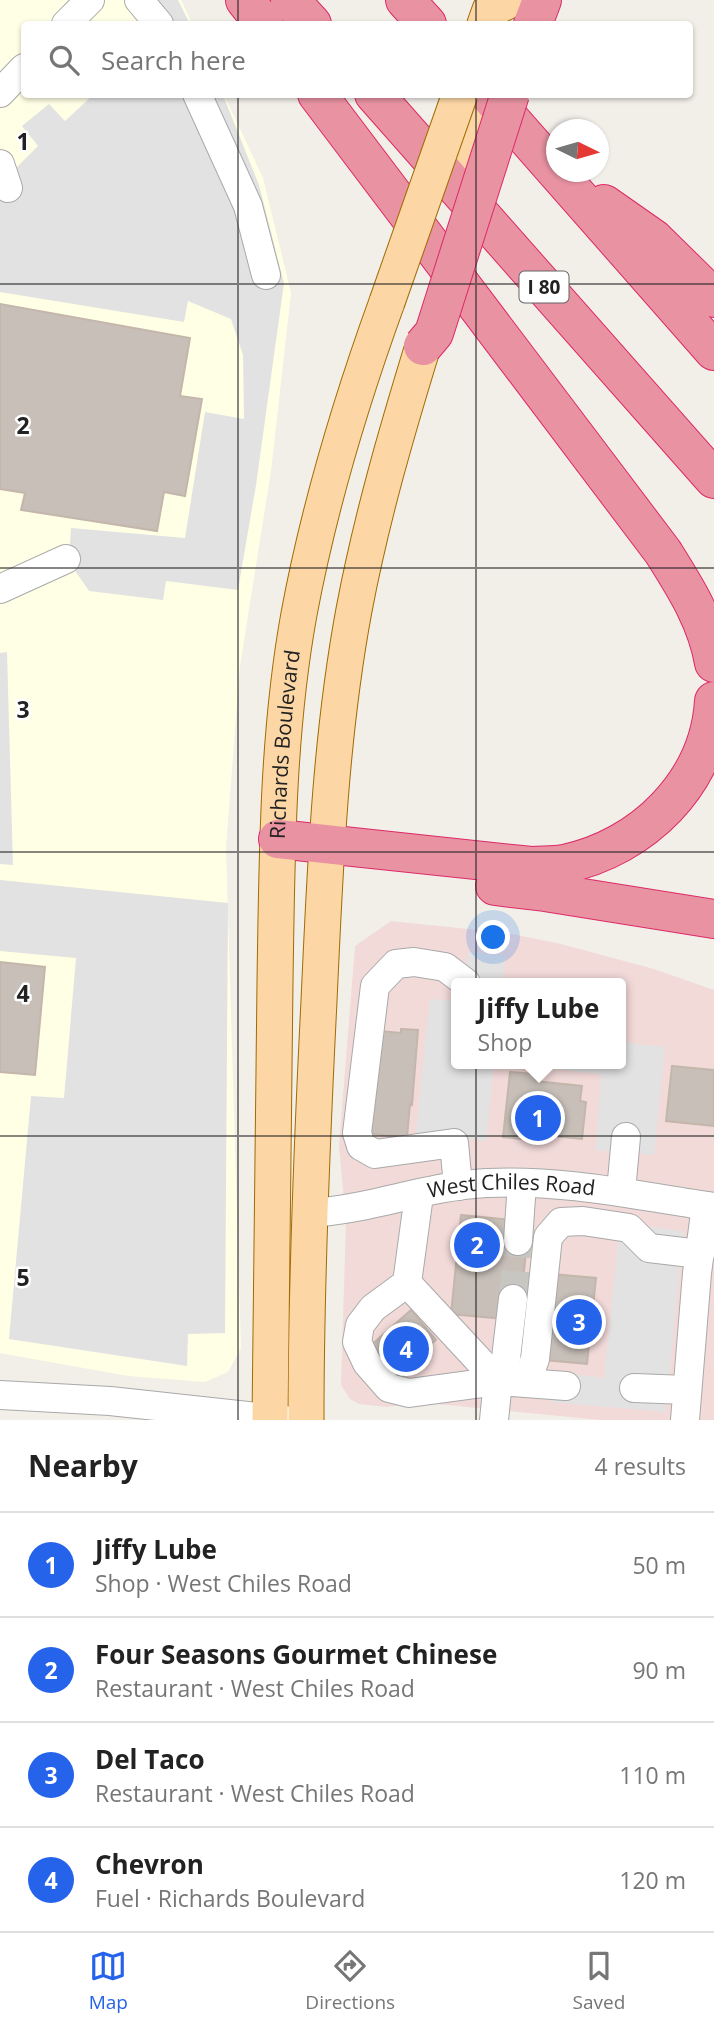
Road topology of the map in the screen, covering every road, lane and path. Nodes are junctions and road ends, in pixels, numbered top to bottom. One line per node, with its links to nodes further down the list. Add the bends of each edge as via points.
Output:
1 (90, 0): 6 (street)
2 (139, 0): 7 (street)
3 (245, 0): 8 (highway)
4 (290, 0): 9 (highway)
5 (405, 0): 10 (highway)
6 (69, 21)
7 (156, 21)
8 (262, 21)
9 (309, 21)
10 (424, 21)
11 (21, 71): 12 (street)
12 (0, 93)
13 (199, 98): 25 (street, via 248,206)
14 (320, 98): 32 (highway, via 663,552 696,606)
15 (378, 98): 29 (highway, I 80)
16 (459, 98): 34 (main road, Richards Boulevard, bridge, via 355,392 304,590 284,734)
17 (487, 98): 27 (main road, via 423,328)
18 (492, 98): 20 (highway)
19 (509, 98): 27 (highway, bridge, via 434,333)
20 (546, 159)
21 (0, 164): 24 (street, via 8,188)
22 (566, 182): 28 (highway)
23 (573, 182): 26 (highway, via 654,239)
24 (0, 185)
25 (266, 275)
26 (714, 298)
27 (423, 346): 35 (main road, via 373,517 356,599 339,712)
28 (714, 351)
29 (714, 479)
30 (66, 559): 31 (street)
31 (0, 589)
32 (714, 663)
33 (714, 701): 35 (highway, via 702,756 680,794 650,824 592,857 531,866)
34 (277, 852): 35 (highway); 55 (main road, Richards Boulevard)
35 (326, 856): 36 (highway); 44 (main road)
36 (714, 919)
37 (459, 978): 40 (street, via 445,967 414,962 396,964 374,986 357,1133 360,1146 374,1154 454,1143)
38 (626, 1137): 41 (street)
39 (522, 1183): 40 (street, West Chiles Road); 41 (street, West Chiles Road); 45 (street)
40 (458, 1186): 42 (street, West Chiles Road)
41 (621, 1191): 43 (street, West Chiles Road)
42 (419, 1195): 44 (street, West Chiles Road, via 337,1212); 47 (street)
43 (710, 1207): 46 (street)
44 (309, 1213): 56 (main road)
45 (518, 1241)
46 (704, 1267): 50 (street, via 649,1248 629,1228 561,1222 548,1237 535,1359); 53 (street)
47 (407, 1283): 49 (street); 49 (street, via 373,1308 360,1325 357,1342 367,1363 389,1388 409,1393)
48 (513, 1299): 49 (street, via 506,1358)
49 (498, 1381): 50 (street); 57 (street)
50 (526, 1383): 51 (street)
51 (566, 1386)
52 (634, 1388): 53 (street)
53 (687, 1390): 58 (street)
54 (0, 1395): 55 (street, via 110,1401)
55 (274, 1419)
56 (306, 1420)
57 (494, 1420)
58 (685, 1420)

